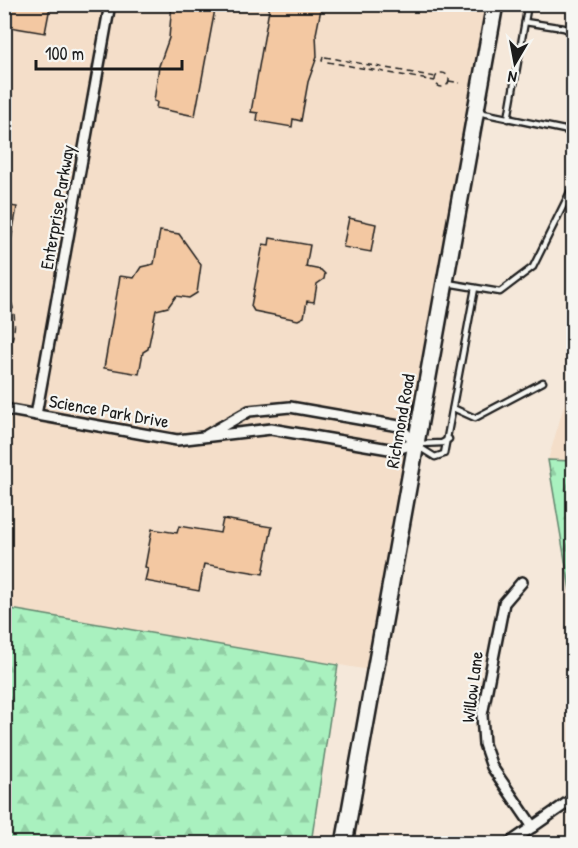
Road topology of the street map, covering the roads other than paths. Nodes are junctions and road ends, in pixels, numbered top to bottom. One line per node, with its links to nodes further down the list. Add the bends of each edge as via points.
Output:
1 (110, 4): 15 (street, Enterprise Parkway)
2 (495, 4): 6 (main road, Richmond Road)
3 (528, 4): 4 (lane)
4 (525, 22): 5 (lane); 7 (lane)
5 (573, 33)
6 (476, 112): 7 (lane); 10 (main road, Richmond Road)
7 (508, 118): 8 (lane)
8 (573, 132)
9 (573, 184): 11 (lane, via 533,267 500,291)
10 (445, 283): 11 (lane); 18 (main road, Richmond Road)
11 (475, 288): 13 (lane)
12 (543, 382): 13 (lane, via 475,418)
13 (453, 408): 17 (lane)
14 (4, 410): 15 (street, Science Park Drive)
15 (36, 415): 16 (street, Science Park Drive, via 177,440)
16 (207, 435): 18 (street, Science Park Drive, via 271,429 395,450); 18 (street, Science Park Drive, via 249,411 290,406 399,426)
17 (448, 439): 18 (lane, via 442,443); 18 (lane, via 444,454 435,458)
18 (415, 443): 22 (main road, Richmond Road)
19 (522, 582): 21 (street, Willow Lane, via 504,603 482,715 484,744 492,767)
20 (573, 798): 21 (street)
21 (533, 827): 23 (street)
22 (344, 843)
23 (508, 843)

